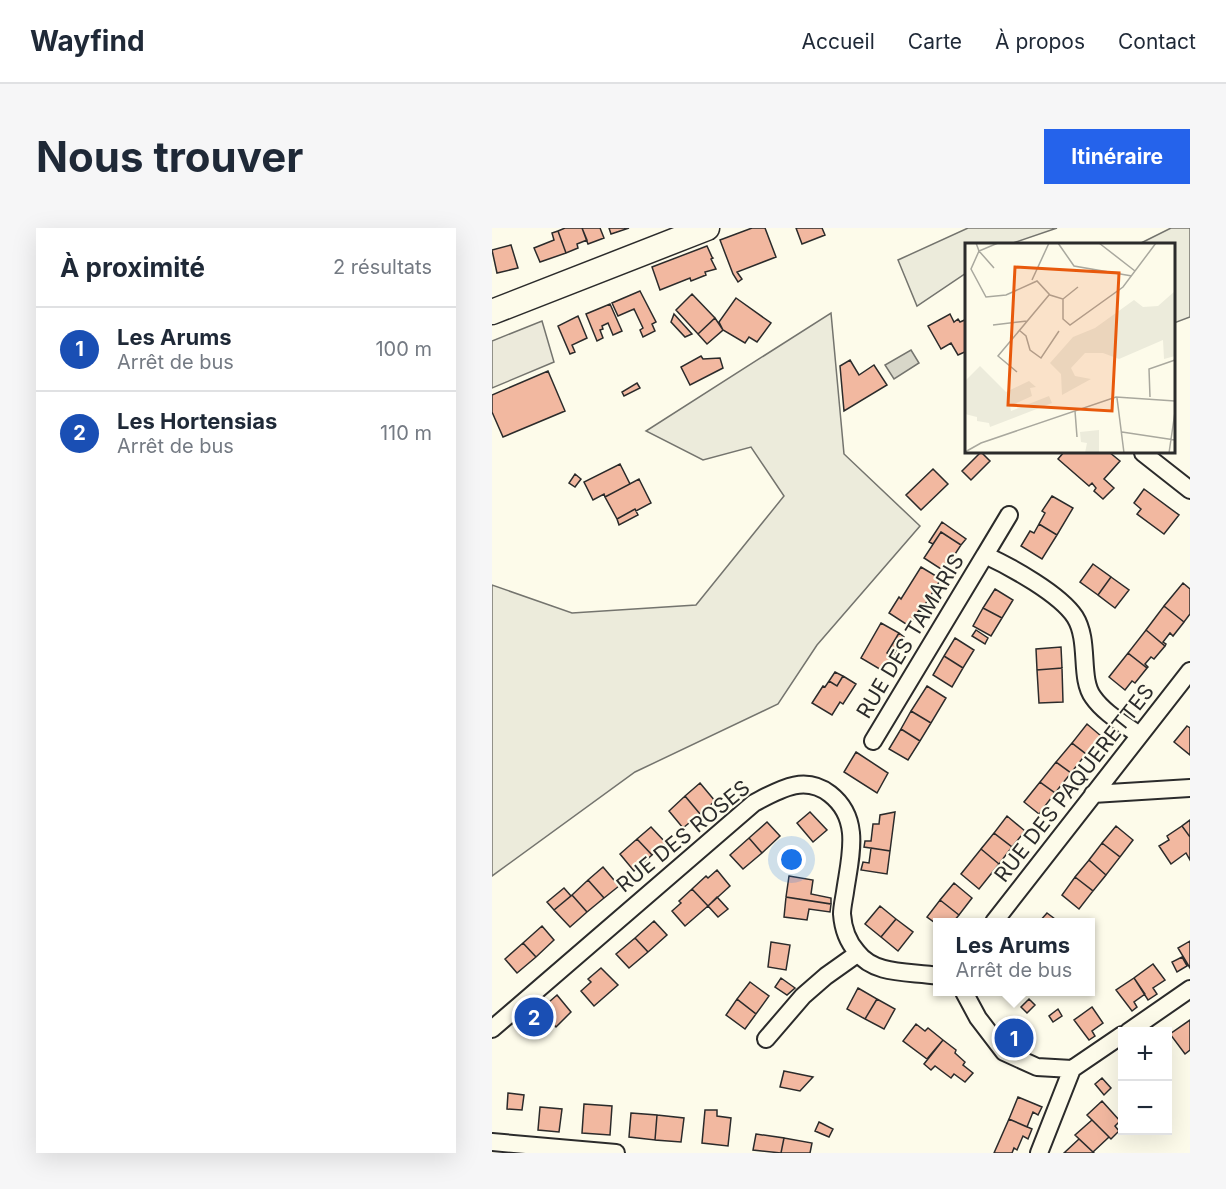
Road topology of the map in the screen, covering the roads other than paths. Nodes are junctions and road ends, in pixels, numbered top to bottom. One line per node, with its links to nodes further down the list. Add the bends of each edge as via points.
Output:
1 (707, 228): 2 (main road)
2 (492, 312)
3 (1143, 453): 4 (street)
4 (1190, 490)
5 (1009, 515): 6 (street, RUE DES TAMARIS)
6 (985, 555): 8 (street, RUE DES TAMARIS, via 1062,601 1076,618 1083,637 1092,696); 9 (street, RUE DES TAMARIS)
7 (1190, 671): 8 (street, RUE DES PAQUERETTES)
8 (1139, 735): 11 (street, RUE DES PAQUERETTES)
9 (873, 741)
10 (1190, 788): 11 (street)
11 (1093, 795): 12 (street, RUE DES PAQUERETTES)
12 (997, 918)
13 (857, 954): 14 (street, via 884,970); 18 (street, RUE DES ROSES, via 847,938 842,913 851,850 850,822 832,795 820,787 802,784 780,789 754,802); 20 (street, via 803,996)
14 (933, 975)
15 (1190, 989): 17 (street)
16 (966, 996): 21 (street, via 1004,1052 1036,1067)
17 (1135, 1027)
18 (492, 1029)
19 (1118, 1038): 21 (street)
20 (766, 1039)
21 (1072, 1069): 24 (street)
22 (492, 1142): 23 (street)
23 (616, 1153)
24 (1039, 1153)

